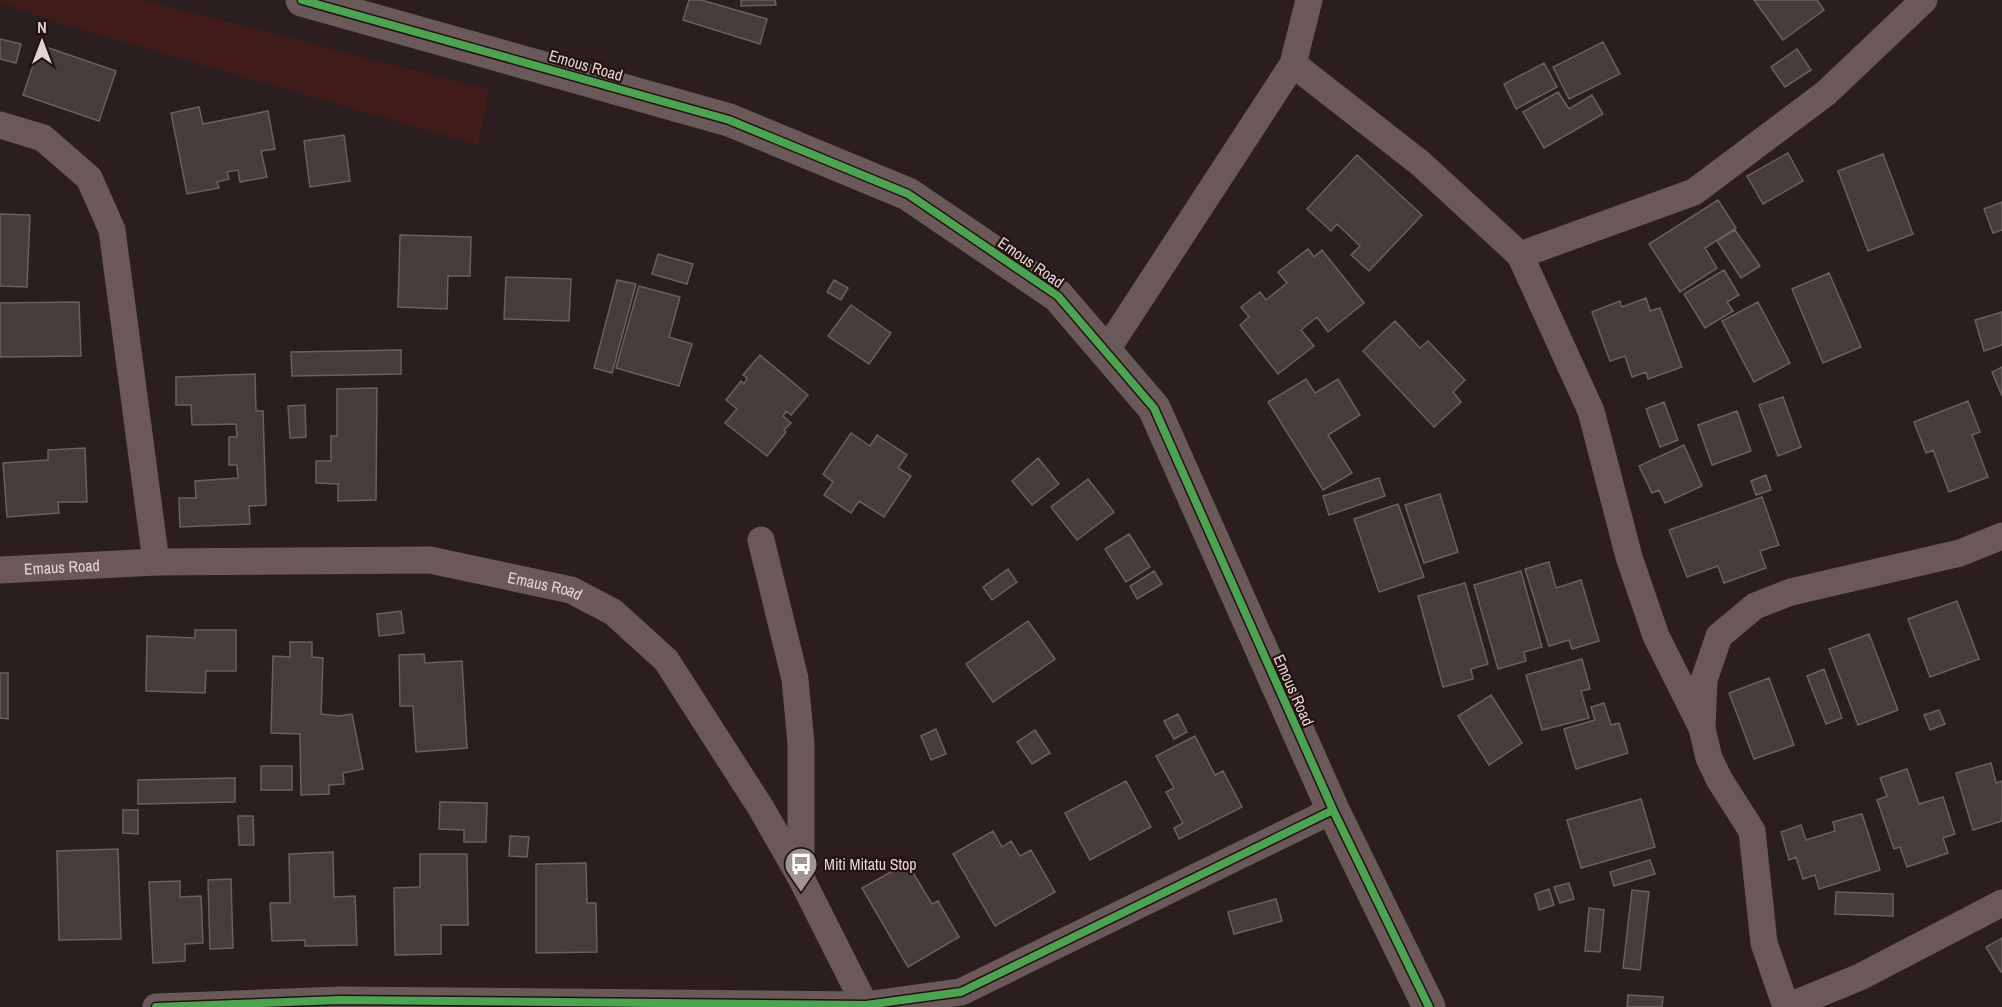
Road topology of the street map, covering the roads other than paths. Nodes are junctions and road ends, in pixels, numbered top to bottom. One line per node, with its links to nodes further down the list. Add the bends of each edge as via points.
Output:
1 (302, 0): 7 (street, Emous Road, via 729,120 908,194 1058,296)
2 (1309, 0): 4 (street)
3 (1924, 0): 6 (street, via 1826,93 1694,192)
4 (1293, 64): 6 (street, via 1420,164); 7 (street)
5 (0, 125): 10 (street, via 43,138 89,178 112,230)
6 (1520, 255): 12 (street, via 1591,411 1629,557 1656,636)
7 (1106, 351): 13 (street, Emous Road, via 1154,408)
8 (2002, 536): 12 (street, via 1959,553 1791,592 1755,606 1719,636 1704,680)
9 (761, 540): 14 (street, via 795,679 801,744)
10 (156, 562): 11 (street, Emaus Road); 14 (street, Emaus Road, via 430,560 571,590 613,612 666,660)
11 (0, 570)
12 (1702, 728): 19 (street, via 1719,779 1752,831 1764,943)
13 (1333, 810): 16 (street, via 961,992); 18 (street, Emous Road)
14 (801, 878): 16 (street, Emaus Road)
15 (2002, 903): 19 (street, via 1860,977)
16 (866, 1006): 17 (street, via 340,1000)
17 (156, 1007)
18 (1429, 1007)
19 (1787, 1007)

